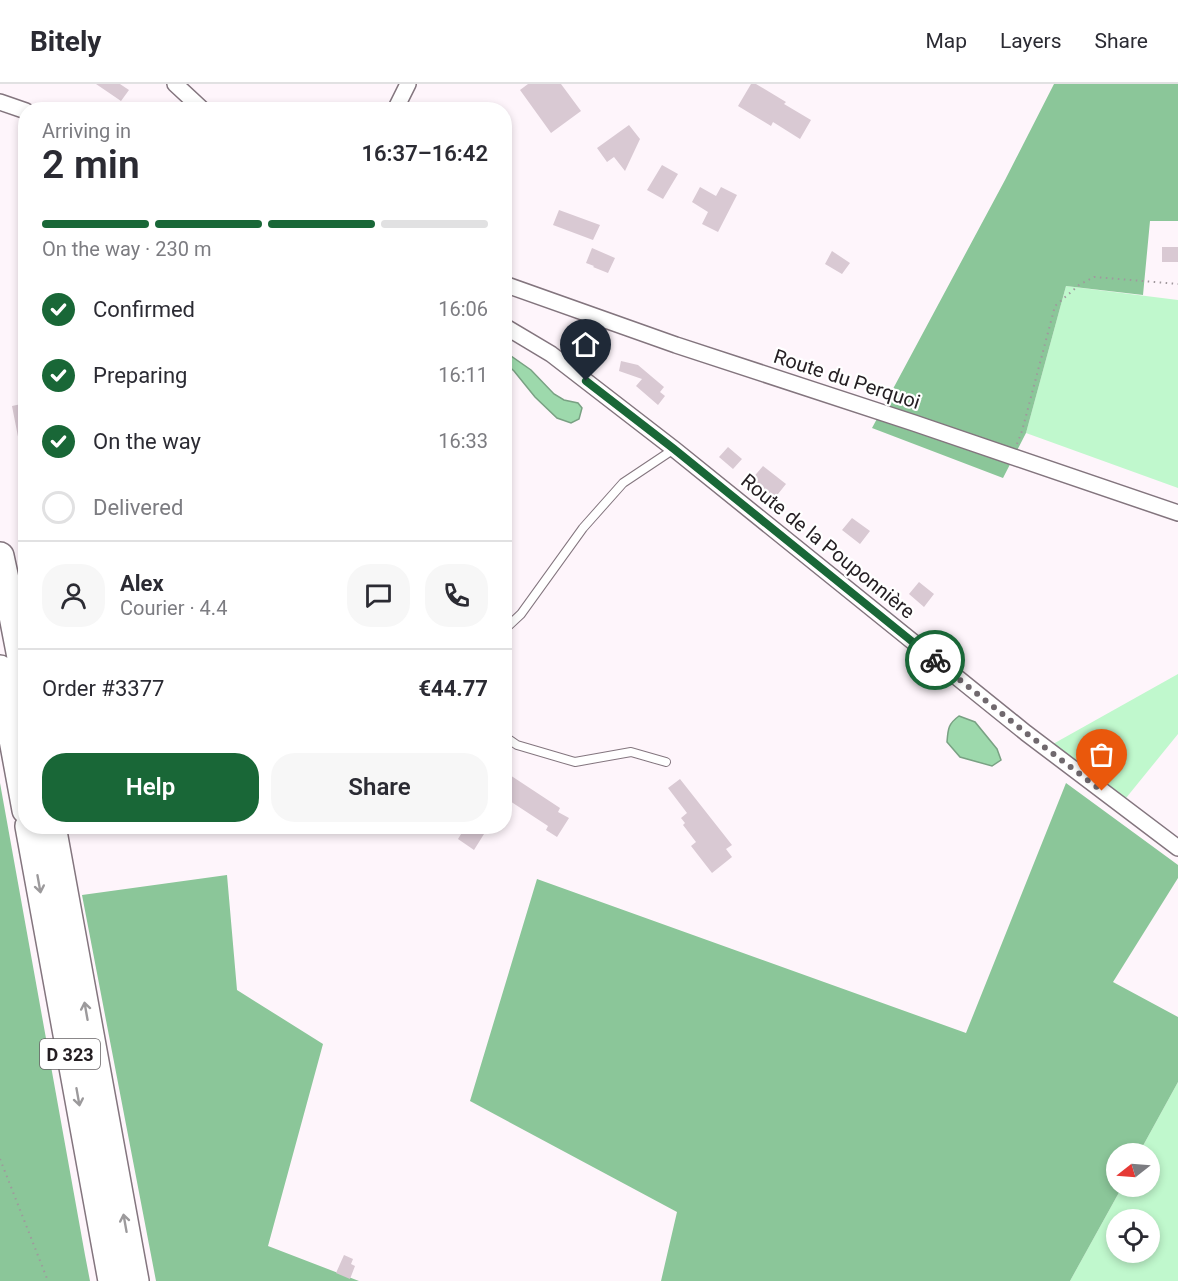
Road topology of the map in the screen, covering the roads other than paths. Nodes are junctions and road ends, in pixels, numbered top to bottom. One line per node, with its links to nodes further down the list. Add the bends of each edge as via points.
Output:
1 (175, 84): 4 (street)
2 (408, 84): 5 (street)
3 (0, 102): 6 (street)
4 (194, 102)
5 (399, 102)
6 (18, 108)
7 (512, 287): 10 (street, Route du Perquoi)
8 (512, 331): 9 (street, Route de la Pouponnière, via 551,354)
9 (674, 449): 12 (lane, via 623,483 583,528); 20 (street, Route de la Pouponnière, via 1026,733)
10 (1178, 513)
11 (0, 556): 13 (highway)
12 (512, 622)
13 (18, 642)
14 (0, 669): 17 (highway)
15 (512, 742): 16 (lane, via 575,762 631,752)
16 (666, 762)
17 (18, 767)
18 (29, 834): 21 (highway, D 323, one-way to 21)
19 (53, 834): 22 (highway, D 323, one-way to 19)
20 (1178, 848)
21 (112, 1281)
22 (135, 1281)

